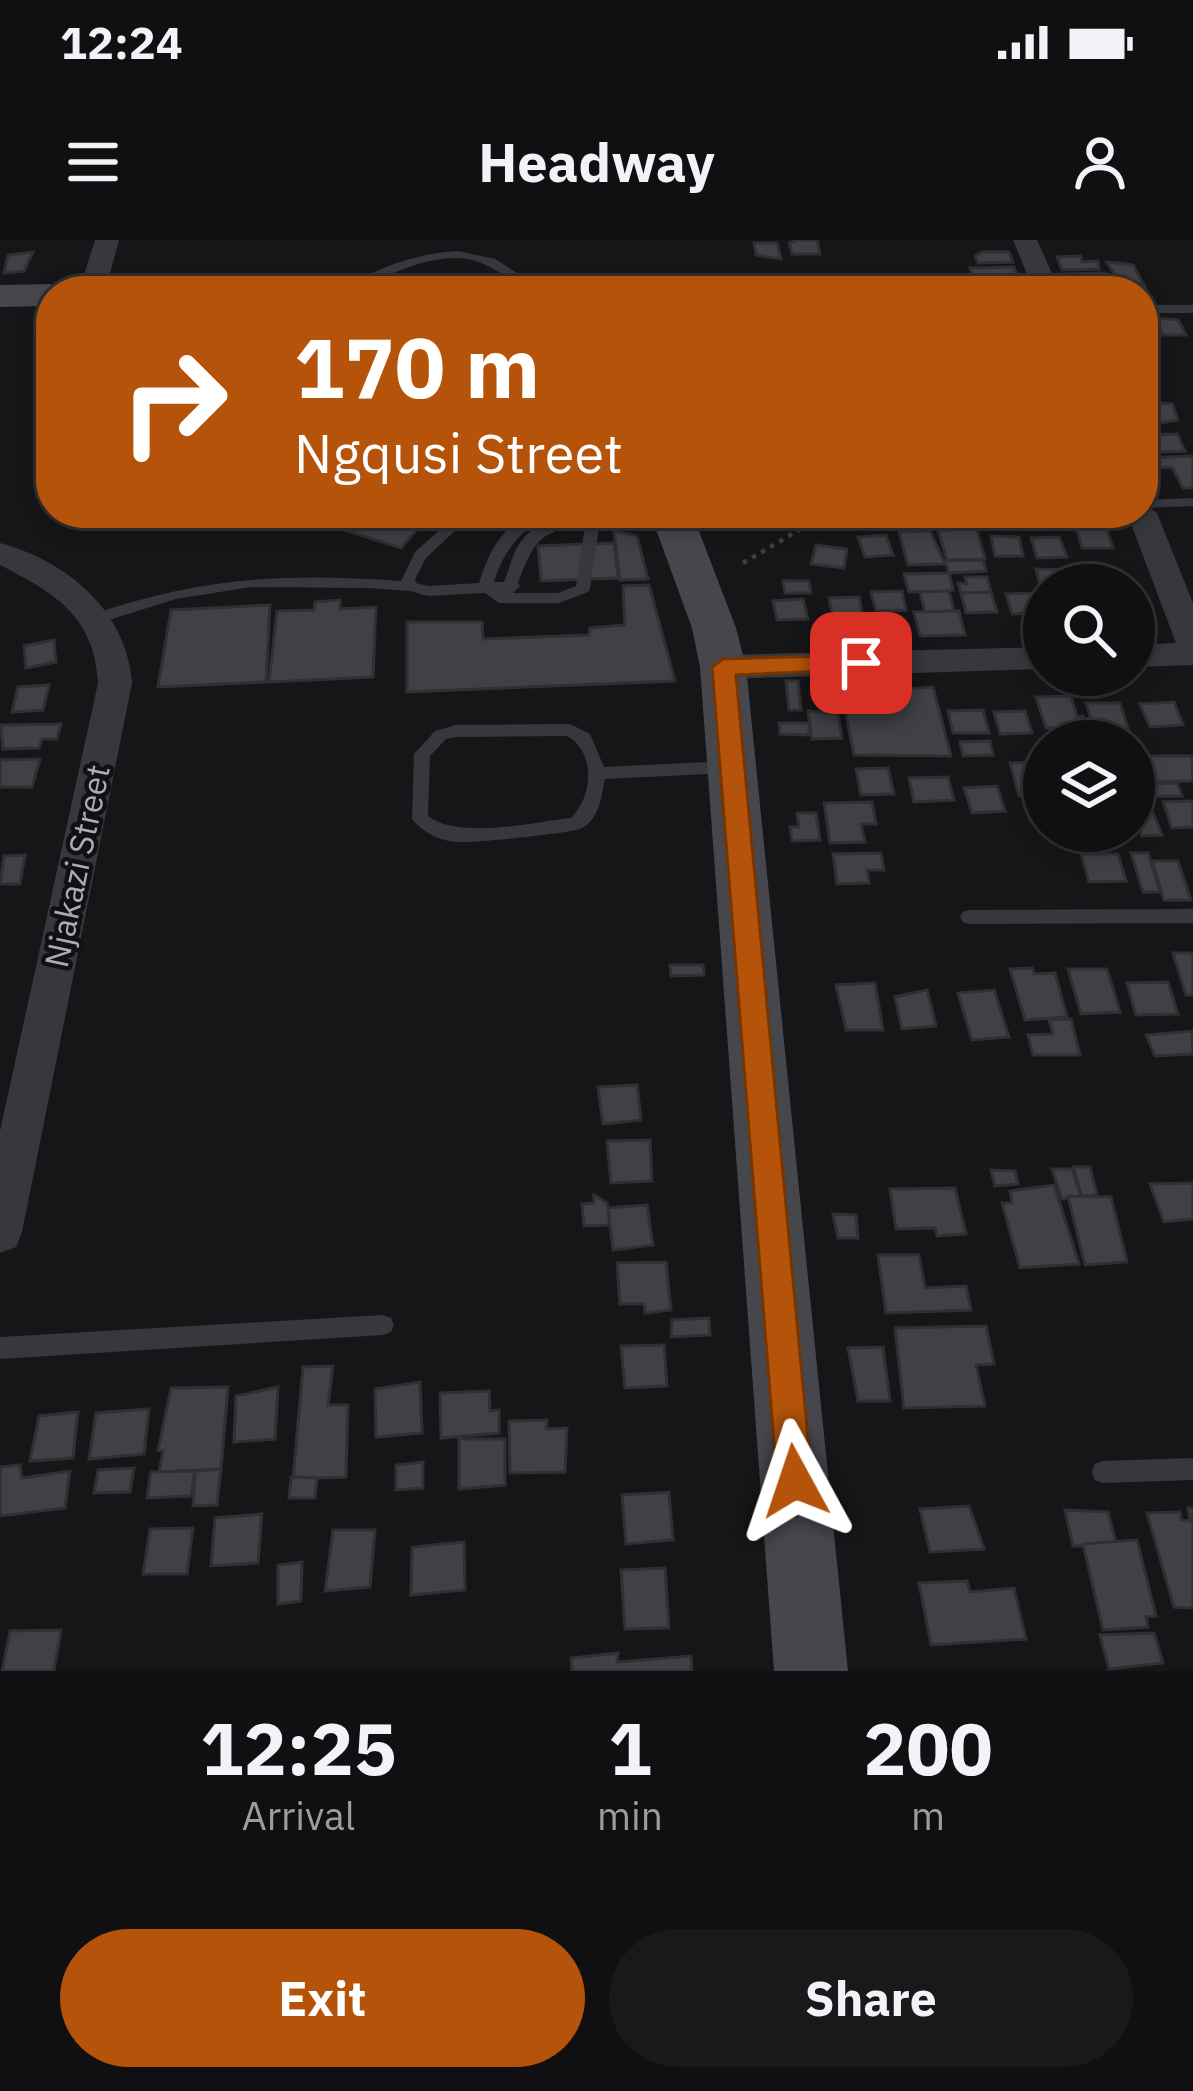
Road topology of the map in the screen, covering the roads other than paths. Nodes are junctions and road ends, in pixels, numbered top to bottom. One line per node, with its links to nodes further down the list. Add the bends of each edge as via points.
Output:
1 (107, 240): 3 (street)
2 (1025, 240): 6 (street)
3 (96, 276)
4 (381, 276): 5 (lane, via 462,254)
5 (514, 276)
6 (1041, 276)
7 (36, 295): 8 (street)
8 (0, 296)
9 (1158, 309): 10 (lane)
10 (1193, 309)
11 (1193, 502): 12 (lane)
12 (1158, 507)
13 (450, 528): 21 (lane, via 420,555)
14 (519, 528): 20 (lane, via 505,539)
15 (550, 528): 22 (lane, via 526,544)
16 (590, 528): 23 (lane, via 583,589 559,598)
17 (672, 528): 29 (street)
18 (1149, 528): 25 (street)
19 (0, 553): 24 (street, via 33,568)
20 (486, 585): 21 (lane); 22 (lane); 23 (lane)
21 (410, 586): 24 (lane, via 208,584)
22 (513, 586): 23 (lane)
23 (500, 598)
24 (97, 619): 34 (street, Njakazi Street, via 115,683)
25 (1193, 644)
26 (1193, 654): 27 (street)
27 (1155, 655)
28 (1023, 659): 29 (street)
29 (723, 667): 30 (street)
30 (734, 767): 31 (lane); 39 (street)
31 (598, 773): 31 (lane, via 584,738 570,730 456,731 422,754 420,818 458,836 560,828 590,810)
32 (970, 916): 33 (lane)
33 (1193, 916)
34 (0, 1232)
35 (383, 1325): 36 (lane)
36 (0, 1348)
37 (1193, 1469): 38 (lane)
38 (1102, 1472)
39 (811, 1671)

